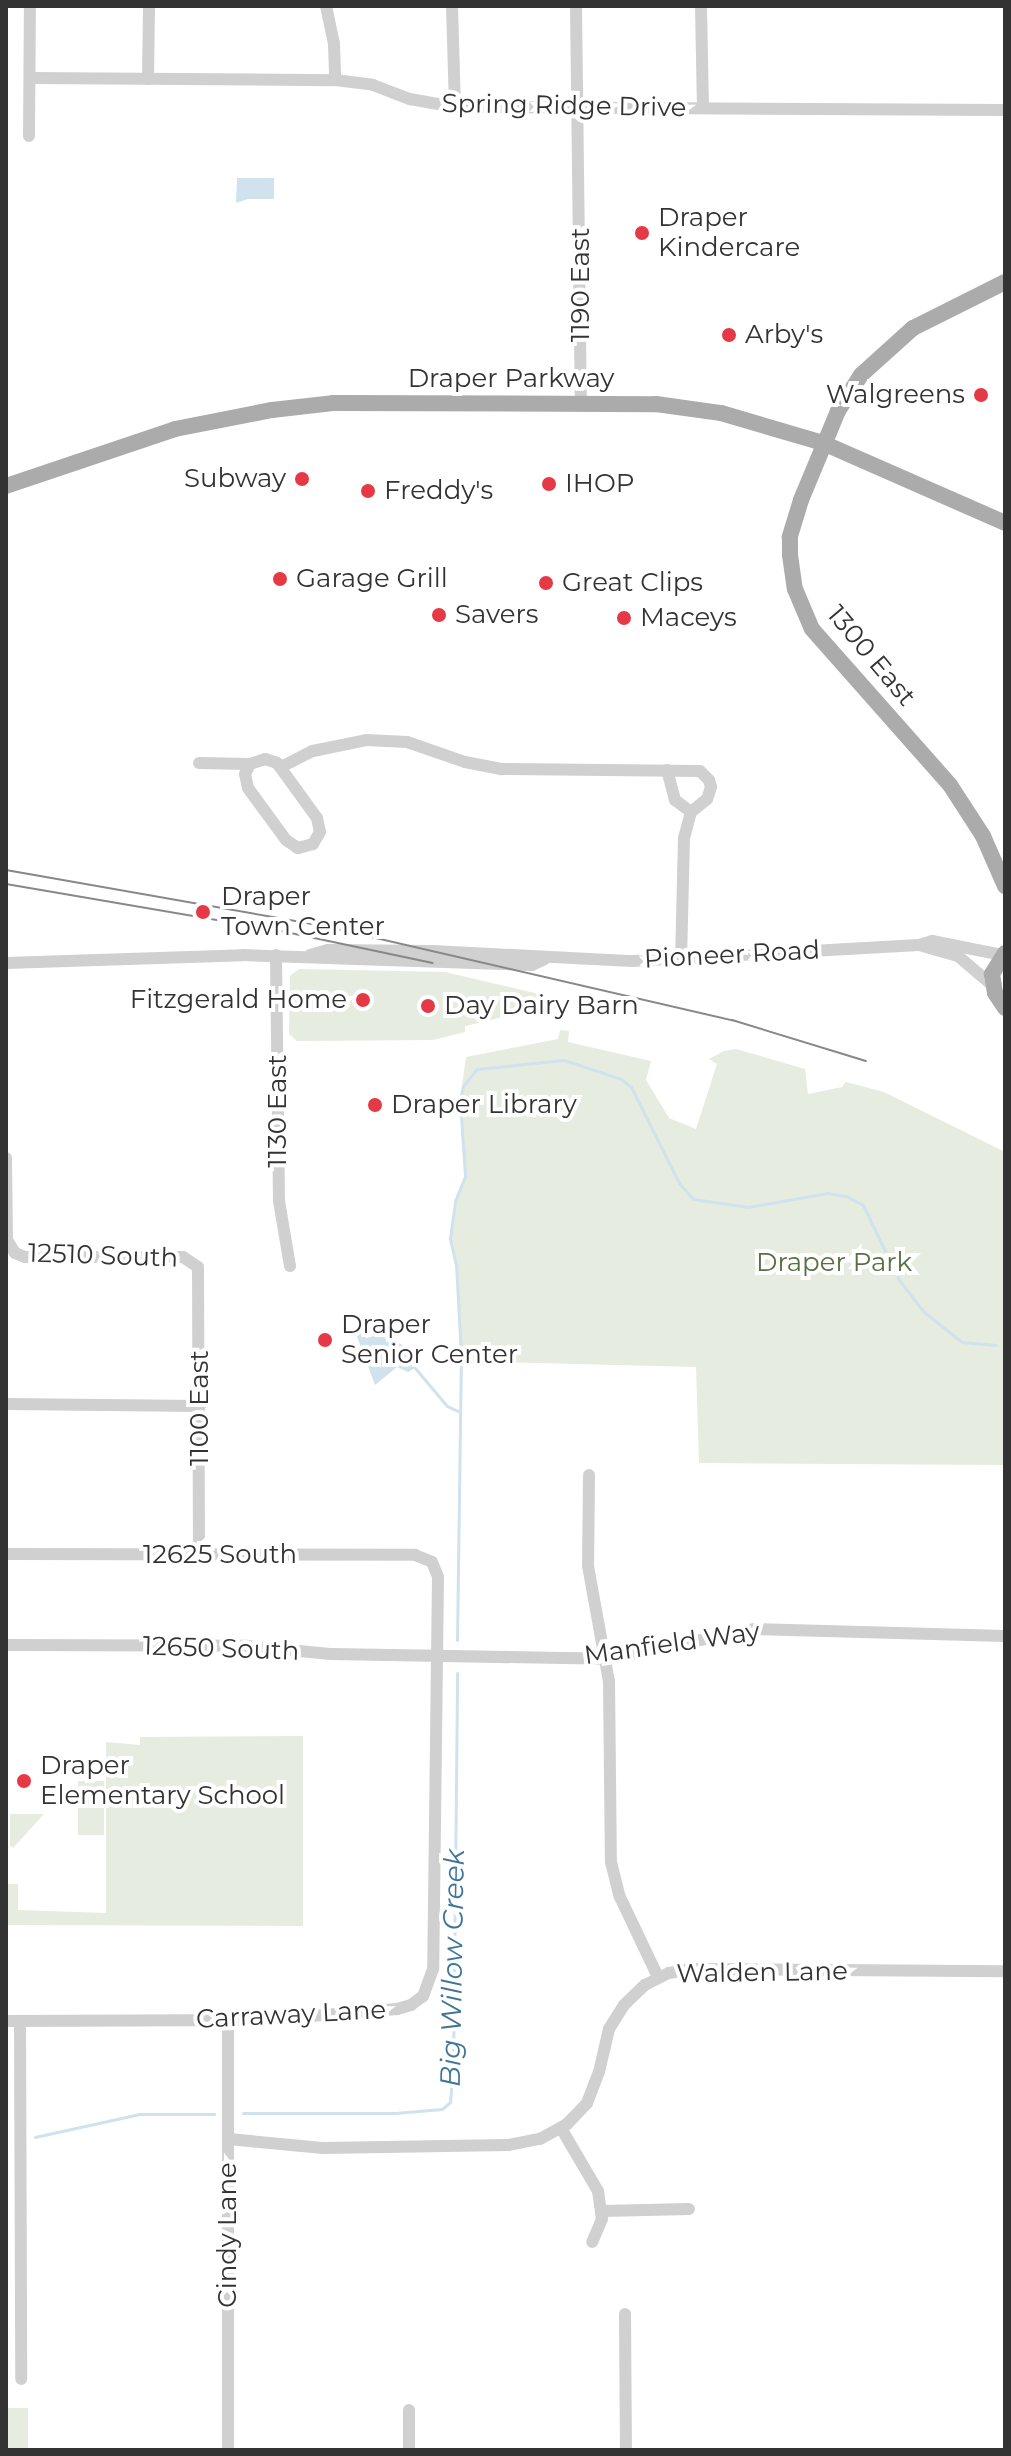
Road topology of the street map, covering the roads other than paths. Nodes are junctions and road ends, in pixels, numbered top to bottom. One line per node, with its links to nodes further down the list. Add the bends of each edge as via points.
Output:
1 (30, 6): 7 (street)
2 (149, 6): 8 (street)
3 (326, 6): 9 (street)
4 (452, 6): 11 (street)
5 (576, 6): 10 (street, 1190 East)
6 (701, 6): 12 (street)
7 (30, 78): 8 (street, Spring Ridge Drive); 14 (street)
8 (148, 79): 9 (street, Spring Ridge Drive)
9 (335, 80): 11 (street, Spring Ridge Drive)
10 (579, 106): 11 (street, Spring Ridge Drive); 12 (street, Spring Ridge Drive); 16 (street, 1190 East)
11 (455, 107)
12 (703, 108): 13 (street, Spring Ridge Drive)
13 (1005, 110)
14 (29, 136)
15 (1005, 282): 17 (main road, 1300 East, via 890,345 852,386)
16 (581, 403): 17 (main road, Draper Parkway, via 694,407); 18 (main road, Draper Parkway, via 333,403 272,410 175,429)
17 (823, 443): 19 (main road, Draper Parkway); 25 (main road, 1300 East, via 790,537 791,571 802,607 824,644 950,785 983,836)
18 (6, 486)
19 (1005, 523)
20 (199, 763): 21 (street)
21 (250, 764): 22 (street, via 265,759); 22 (street, via 245,774 248,788 286,840 305,847 317,839 320,825)
22 (281, 767): 23 (street, via 329,745 376,740 407,742 502,769)
23 (667, 770): 24 (street, via 675,800); 24 (street, via 693,769 709,780 707,799)
24 (691, 812): 29 (street, via 681,860)
25 (1005, 886)
26 (919, 945): 27 (street, Pioneer Road, via 943,942); 29 (street, Pioneer Road); 31 (street, Pioneer Road, via 964,959)
27 (1004, 954): 31 (main road, via 995,963)
28 (276, 955): 29 (street, Pioneer Road, via 532,965 545,959); 30 (street, Pioneer Road); 34 (street, 1130 East, via 279,1201)
29 (681, 958)
30 (6, 963)
31 (1001, 999)
32 (6, 1158): 33 (street, 12510 South, via 6,1234 11,1250 25,1257 178,1257)
33 (194, 1263): 36 (street, 1100 East, via 200,1278)
34 (290, 1266)
35 (6, 1404): 36 (street)
36 (200, 1406): 39 (street, 1100 East)
37 (589, 1475): 44 (street, via 588,1566)
38 (6, 1554): 39 (street, 12625 South)
39 (199, 1555): 40 (street, 12625 South, via 415,1555)
40 (432, 1562): 43 (street, Carraway Lane, via 438,1577)
41 (1005, 1636): 44 (street, Manfield Way, via 754,1629)
42 (6, 1645): 43 (street, 12650 South, via 256,1646)
43 (436, 1657): 44 (street, Manfield Way); 49 (street, Carraway Lane, via 433,1969 427,1989 411,2005 397,2009)
44 (607, 1659): 46 (street, via 611,1862 620,1897)
45 (1005, 1971): 46 (street, Walden Lane, via 692,1969)
46 (658, 1977): 50 (street, Walden Lane, via 616,2016 591,2095)
47 (6, 2021): 48 (street, Carraway Lane)
48 (20, 2021): 49 (street, Carraway Lane); 56 (street)
49 (228, 2021): 51 (street, Cindy Lane)
50 (561, 2128): 51 (street, Walden Lane, via 529,2142 498,2146 323,2148); 53 (street, via 592,2177)
51 (229, 2139): 58 (street, Cindy Lane)
52 (689, 2209): 53 (street)
53 (602, 2211): 54 (street)
54 (592, 2242)
55 (625, 2314): 60 (street)
56 (21, 2379)
57 (409, 2410): 59 (street)
58 (228, 2450)
59 (409, 2450)
60 (626, 2450)

